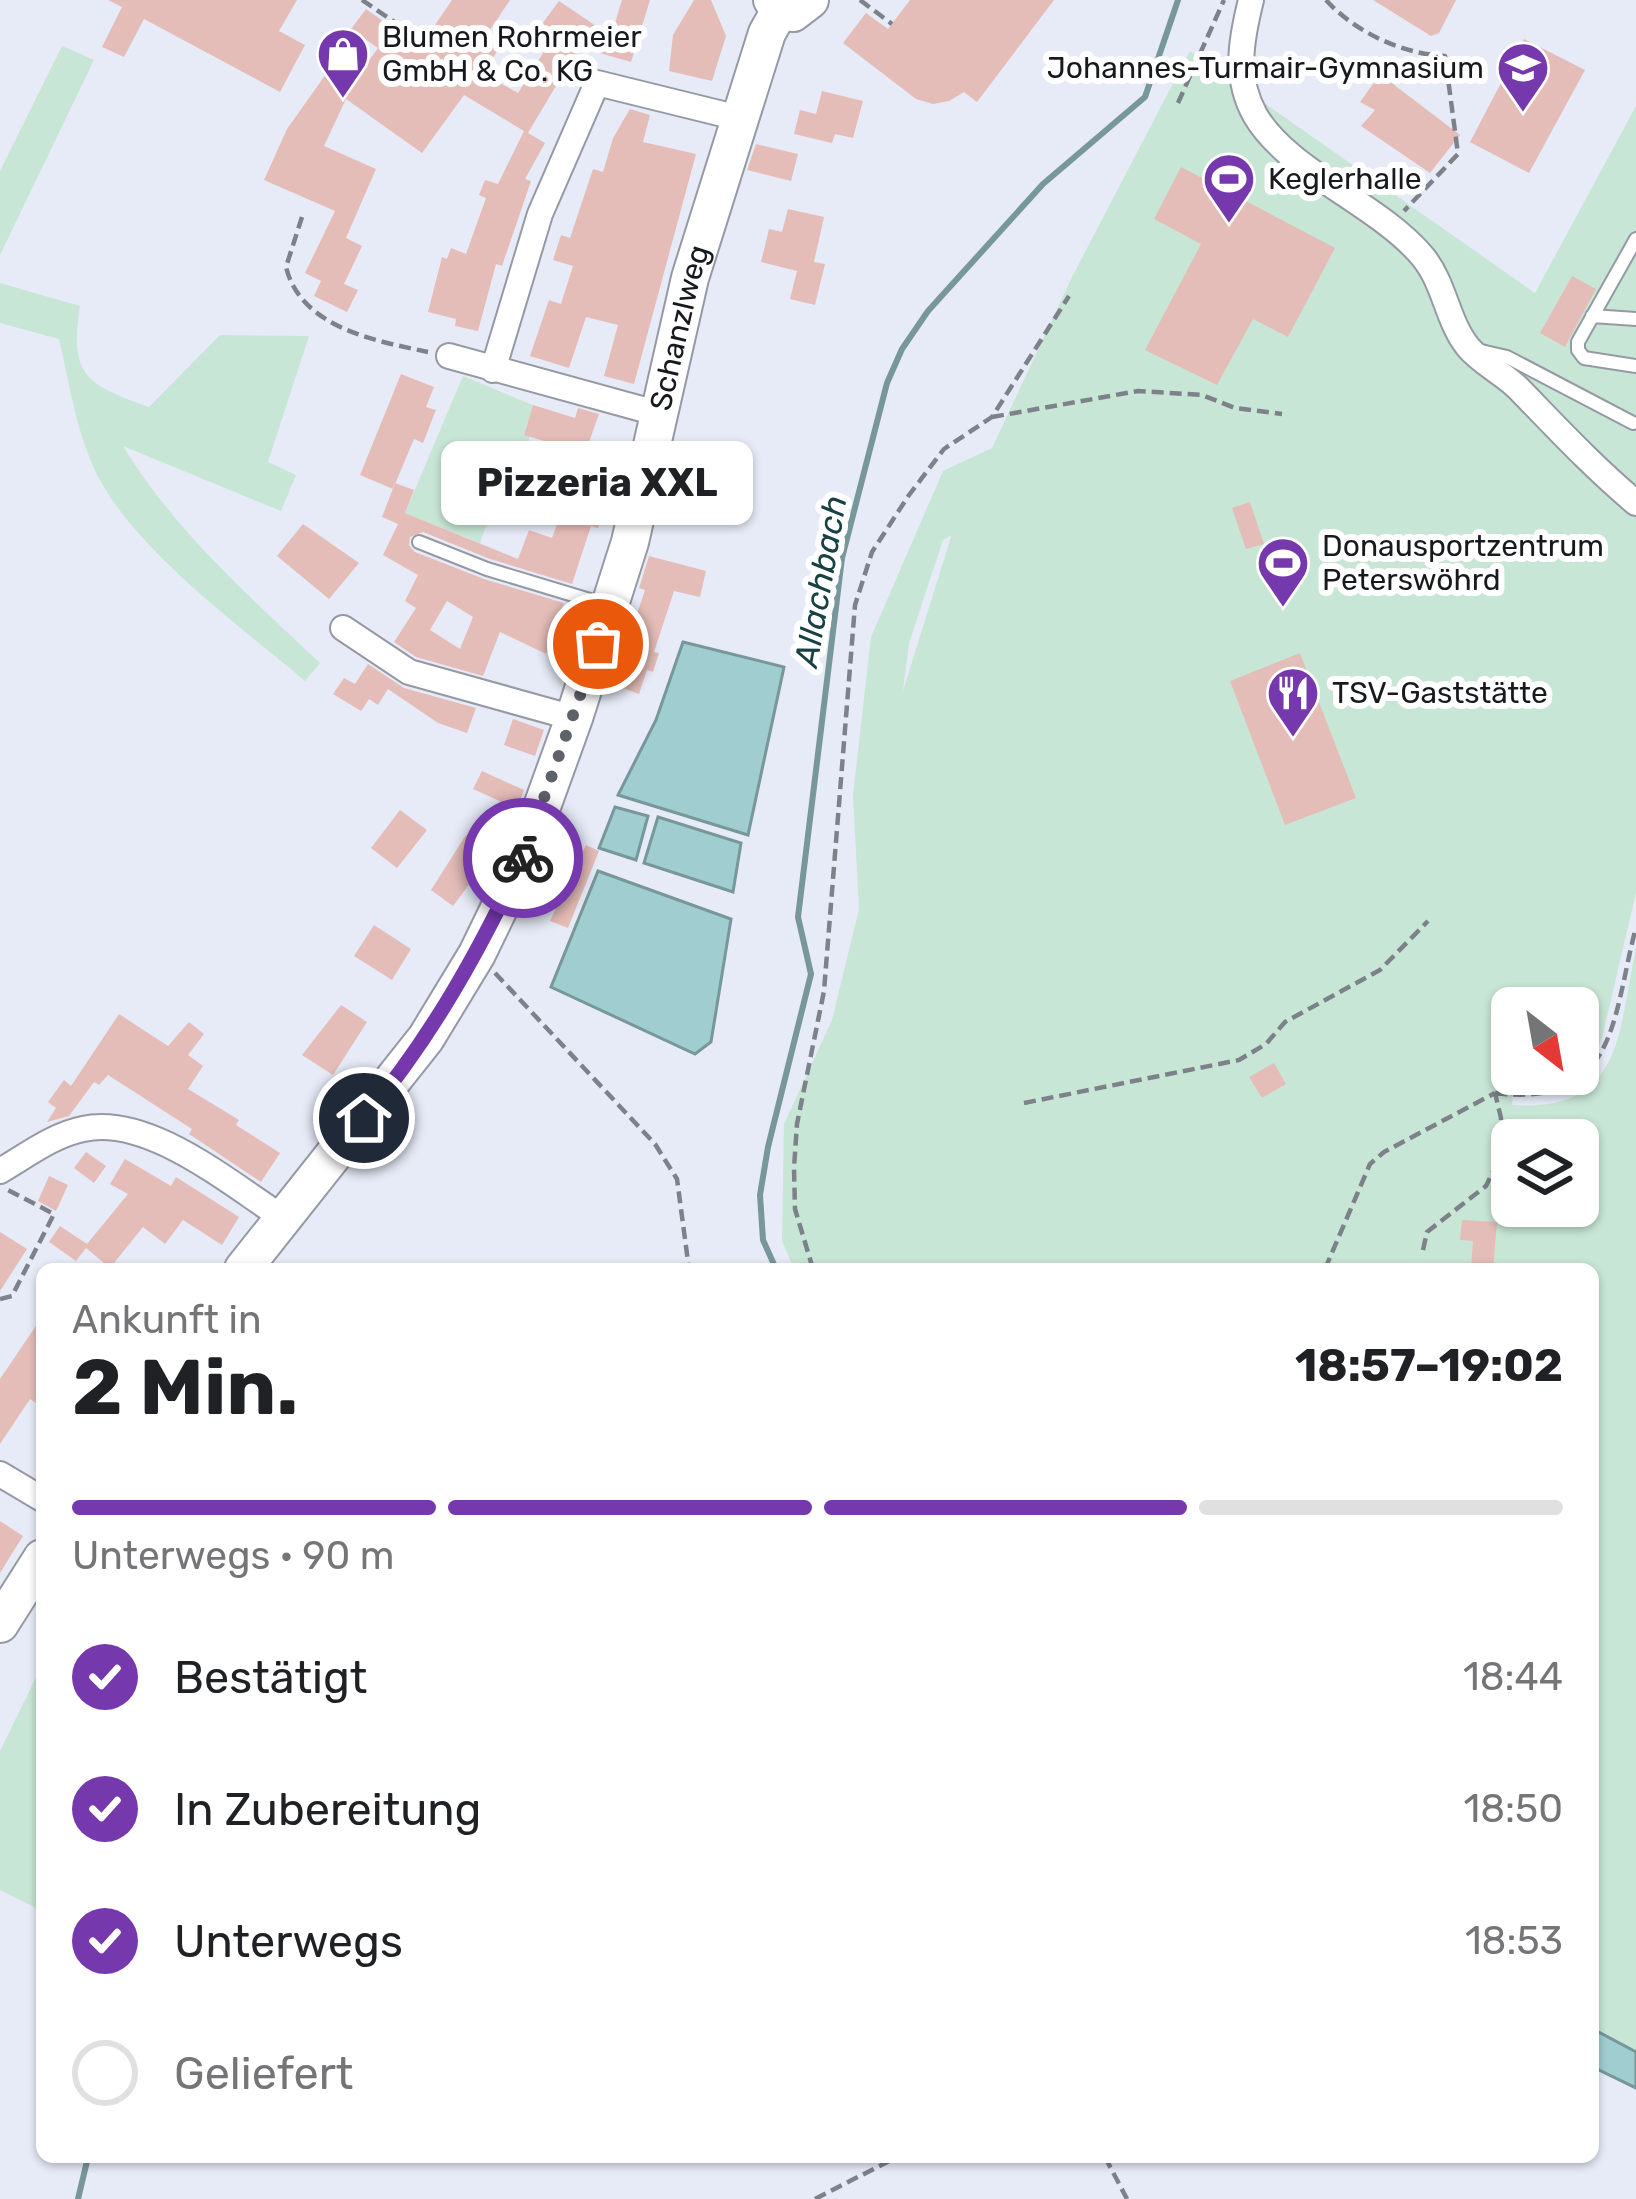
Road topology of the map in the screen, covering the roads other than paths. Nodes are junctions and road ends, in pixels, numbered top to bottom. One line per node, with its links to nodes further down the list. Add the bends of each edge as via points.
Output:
1 (1251, 0): 7 (street, via 1239,61 1258,120 1423,256)
2 (799, 4): 3 (street, Schanzlweg, via 767,33)
3 (739, 118): 10 (street, via 597,82 540,214); 11 (street, Schanzlweg, via 690,278)
4 (1634, 246): 5 (lane)
5 (1592, 316): 6 (lane); 9 (lane, via 1577,342 1584,358)
6 (1636, 319)
7 (1468, 347): 12 (lane, via 1508,357); 13 (street)
8 (449, 356): 10 (street)
9 (1636, 366)
10 (493, 370): 11 (street)
11 (660, 414): 14 (street, Schanzlweg)
12 (1633, 423)
13 (1636, 503)
14 (640, 505): 15 (lane, via 561,484); 17 (street, Schanzlweg)
15 (551, 506)
16 (418, 542): 17 (lane)
17 (610, 606): 19 (street, Schanzlweg)
18 (343, 628): 19 (street, via 409,672)
19 (574, 718): 21 (street, Schanzlweg, via 523,859 477,954 392,1085)
20 (0, 1171): 21 (street, via 84,1128 113,1127 167,1144)
21 (282, 1217): 22 (street, Schanzlweg)
22 (248, 1263)
23 (0, 1474): 24 (street)
24 (36, 1495)
25 (36, 1567): 26 (street)
26 (0, 1624)

